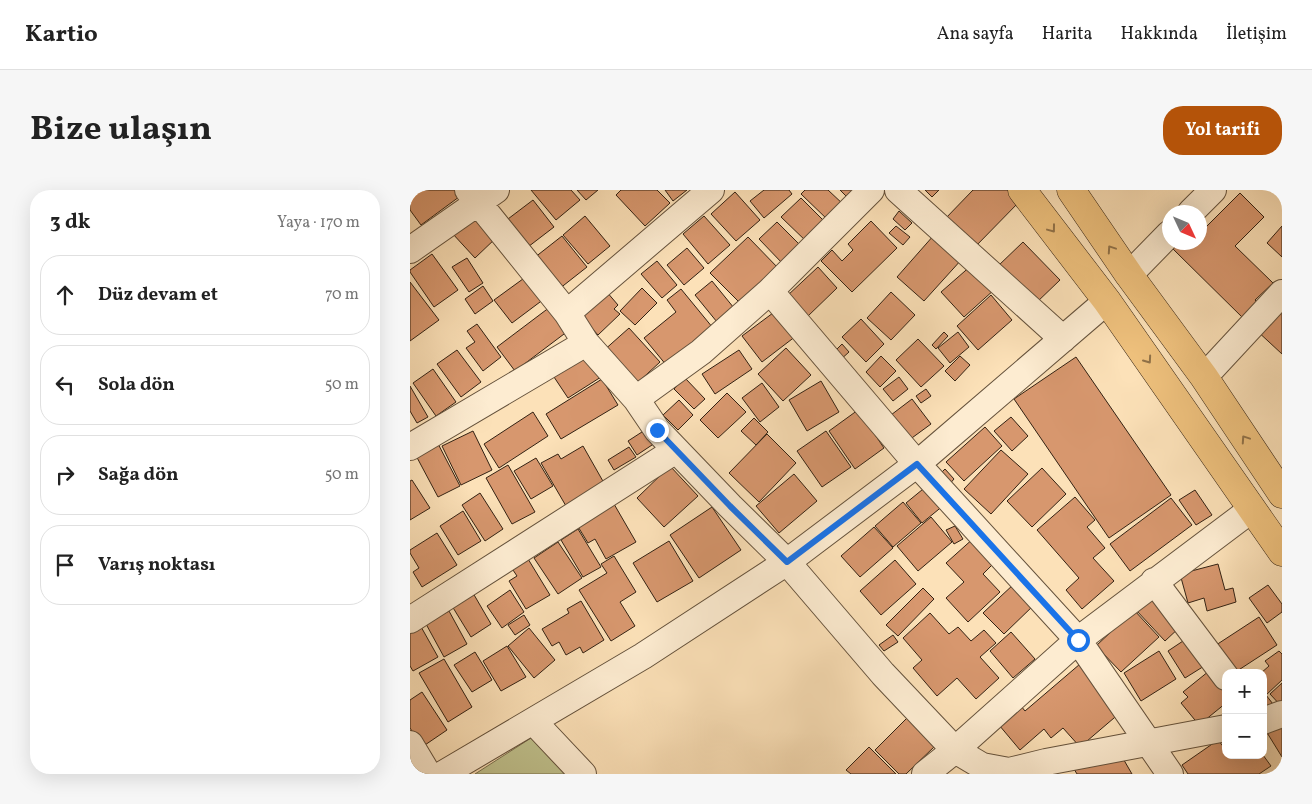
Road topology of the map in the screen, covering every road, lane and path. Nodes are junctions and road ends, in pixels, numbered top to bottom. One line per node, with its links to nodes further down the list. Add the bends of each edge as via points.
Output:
1 (711, 190): 15 (street)
2 (871, 190): 12 (street)
3 (898, 190): 16 (street)
4 (1022, 190): 14 (main road, one-way to 14)
5 (1071, 190): 11 (main road, one-way to 5)
6 (1213, 190): 8 (street)
7 (480, 194): 10 (street); 15 (street)
8 (1198, 205)
9 (1162, 242): 11 (street)
10 (410, 250)
11 (1129, 275): 18 (main road)
12 (770, 290): 19 (street, via 701,352); 22 (street)
13 (1282, 293): 18 (street)
14 (1107, 301): 16 (street); 24 (main road, one-way to 24)
15 (567, 313): 17 (street)
16 (1063, 339): 22 (street)
17 (586, 343): 19 (street); 20 (street)
18 (1204, 377): 23 (main road, one-way to 18)
19 (636, 399): 21 (street, via 657,430)
20 (410, 447)
21 (676, 450): 26 (street); 28 (street)
22 (917, 464): 26 (street); 29 (street)
23 (1278, 478)
24 (1252, 509): 25 (main road); 27 (street)
25 (1282, 552)
26 (787, 562): 33 (street, via 643,656); 37 (street, via 883,674)
27 (1154, 581): 29 (street); 30 (street)
28 (410, 620)
29 (1078, 640): 35 (street); 37 (street)
30 (1222, 672)
31 (1282, 714): 32 (street)
32 (1267, 719)
33 (533, 721): 40 (street); 41 (street)
34 (1222, 729): 35 (street)
35 (1148, 742): 38 (street); 43 (street)
36 (410, 744): 39 (street)
37 (955, 750): 38 (street, via 982,766 1009,771); 42 (street)
38 (1050, 768)
39 (428, 774)
40 (443, 774)
41 (583, 774)
42 (925, 774)
43 (1170, 774)

